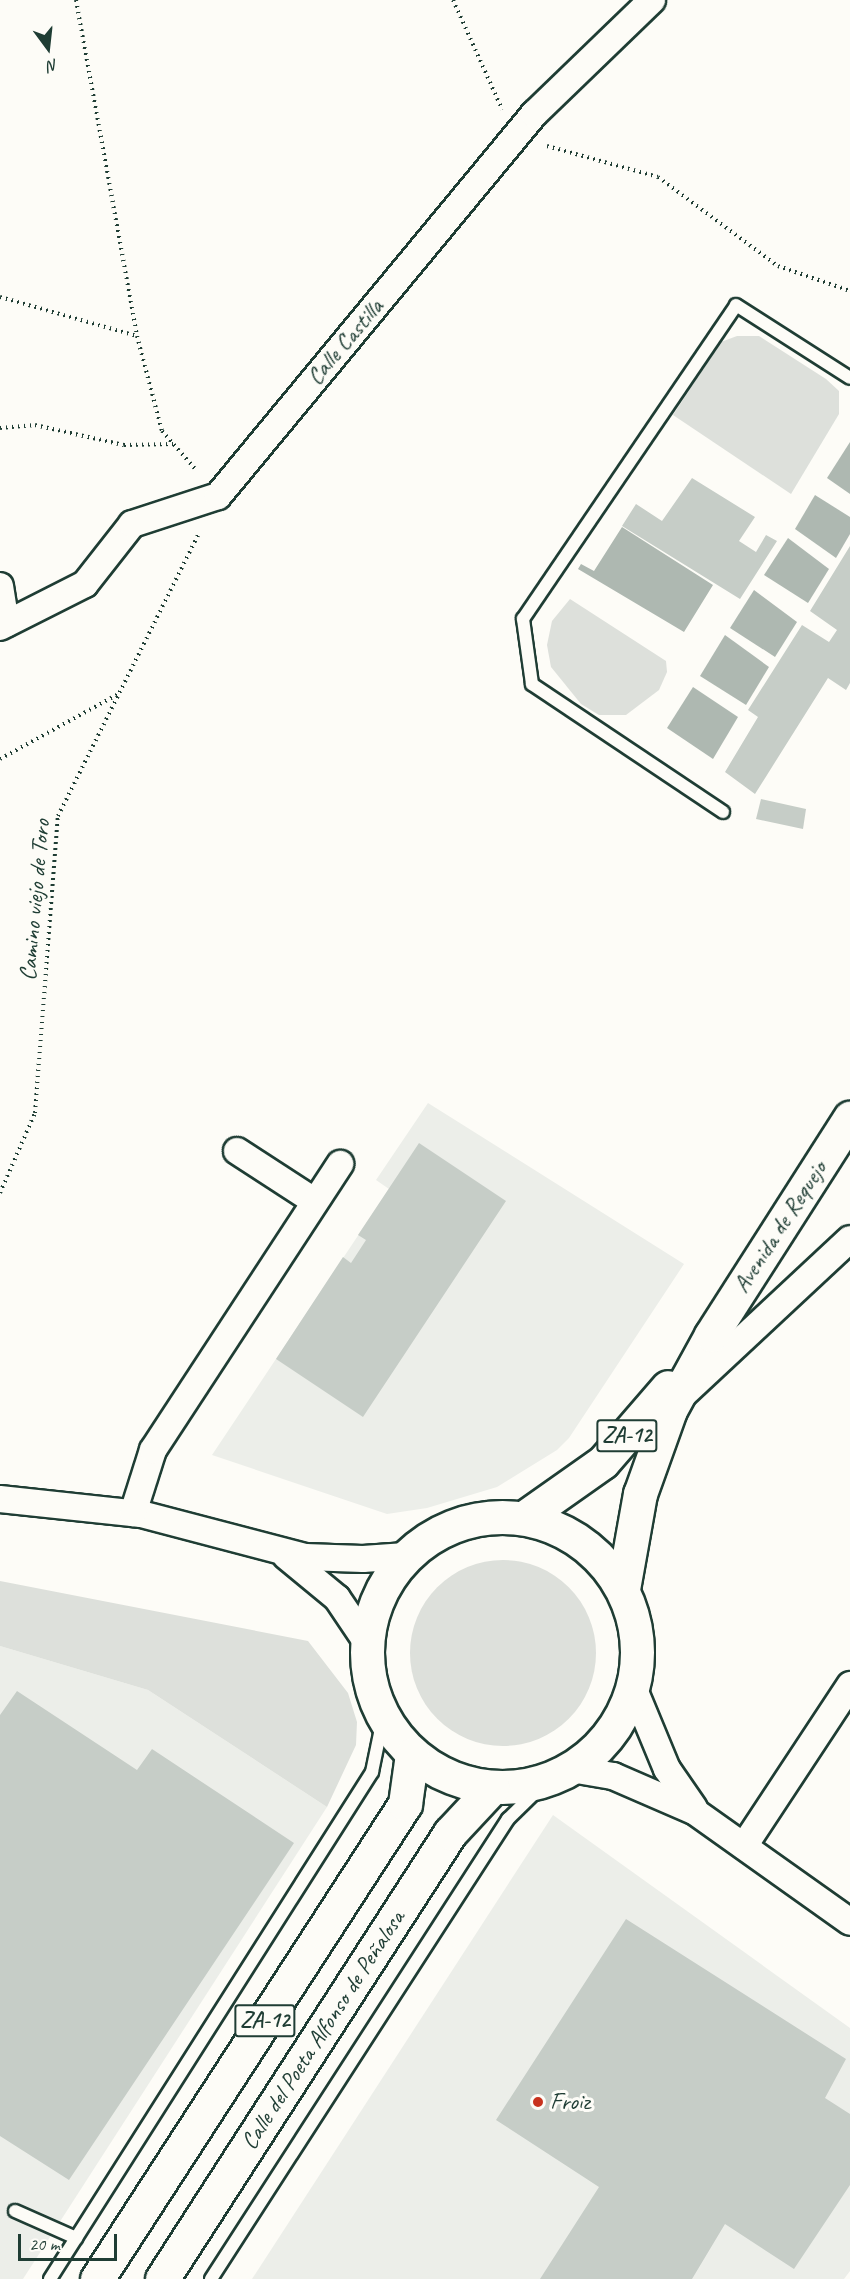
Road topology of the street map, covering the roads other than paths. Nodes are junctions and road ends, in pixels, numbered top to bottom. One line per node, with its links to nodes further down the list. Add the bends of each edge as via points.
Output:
1 (652, 0): 4 (street, Calle Castilla, via 514,137 218,496 132,524 85,584)
2 (850, 378): 5 (lane, via 736,305 523,619 532,684)
3 (0, 586): 4 (street)
4 (3, 625)
5 (723, 812)
6 (850, 1118): 11 (highway, Avenida de Requejo / ZA-12)
7 (237, 1151): 9 (street)
8 (339, 1164): 9 (street)
9 (314, 1201): 14 (street, via 153,1450)
10 (850, 1239): 12 (street)
11 (711, 1335): 12 (highway, Avenida de Requejo / ZA-12); 15 (highway, Avenida de Requejo / ZA-12, via 603,1462)
12 (673, 1404): 18 (highway, Avenida de Requejo / ZA-12, via 640,1494)
13 (0, 1499): 14 (street)
14 (133, 1513): 16 (street)
15 (525, 1517): 17 (highway, ZA-12, via 471,1520 440,1530); 18 (highway, ZA-12, via 565,1531 598,1556)
16 (278, 1551): 17 (street, via 339,1559); 19 (street, via 325,1585)
17 (406, 1556): 19 (highway, ZA-12, via 386,1581 372,1610)
18 (623, 1589): 21 (highway, ZA-12, via 637,1633)
19 (366, 1641): 22 (highway, ZA-12, via 369,1682)
20 (850, 1685): 27 (street)
21 (633, 1687): 24 (highway, ZA-12, via 623,1714 601,1745); 26 (street, via 674,1781)
22 (383, 1719): 23 (highway, ZA-12); 30 (lane, via 372,1772)
23 (412, 1754): 25 (highway, ZA-12, via 450,1778); 32 (highway, ZA-12, via 405,1804)
24 (560, 1774): 25 (highway, ZA-12, via 521,1787); 26 (street, via 613,1776); 34 (lane, via 508,1820)
25 (492, 1788): 33 (highway, Calle del Poeta Alfonso de Peñalosa / ZA-12, via 450,1833)
26 (705, 1818): 27 (street)
27 (744, 1846): 28 (street)
28 (850, 1922)
29 (15, 2211): 30 (lane)
30 (76, 2238): 31 (lane)
31 (50, 2279)
32 (97, 2279)
33 (162, 2279)
34 (211, 2279)

